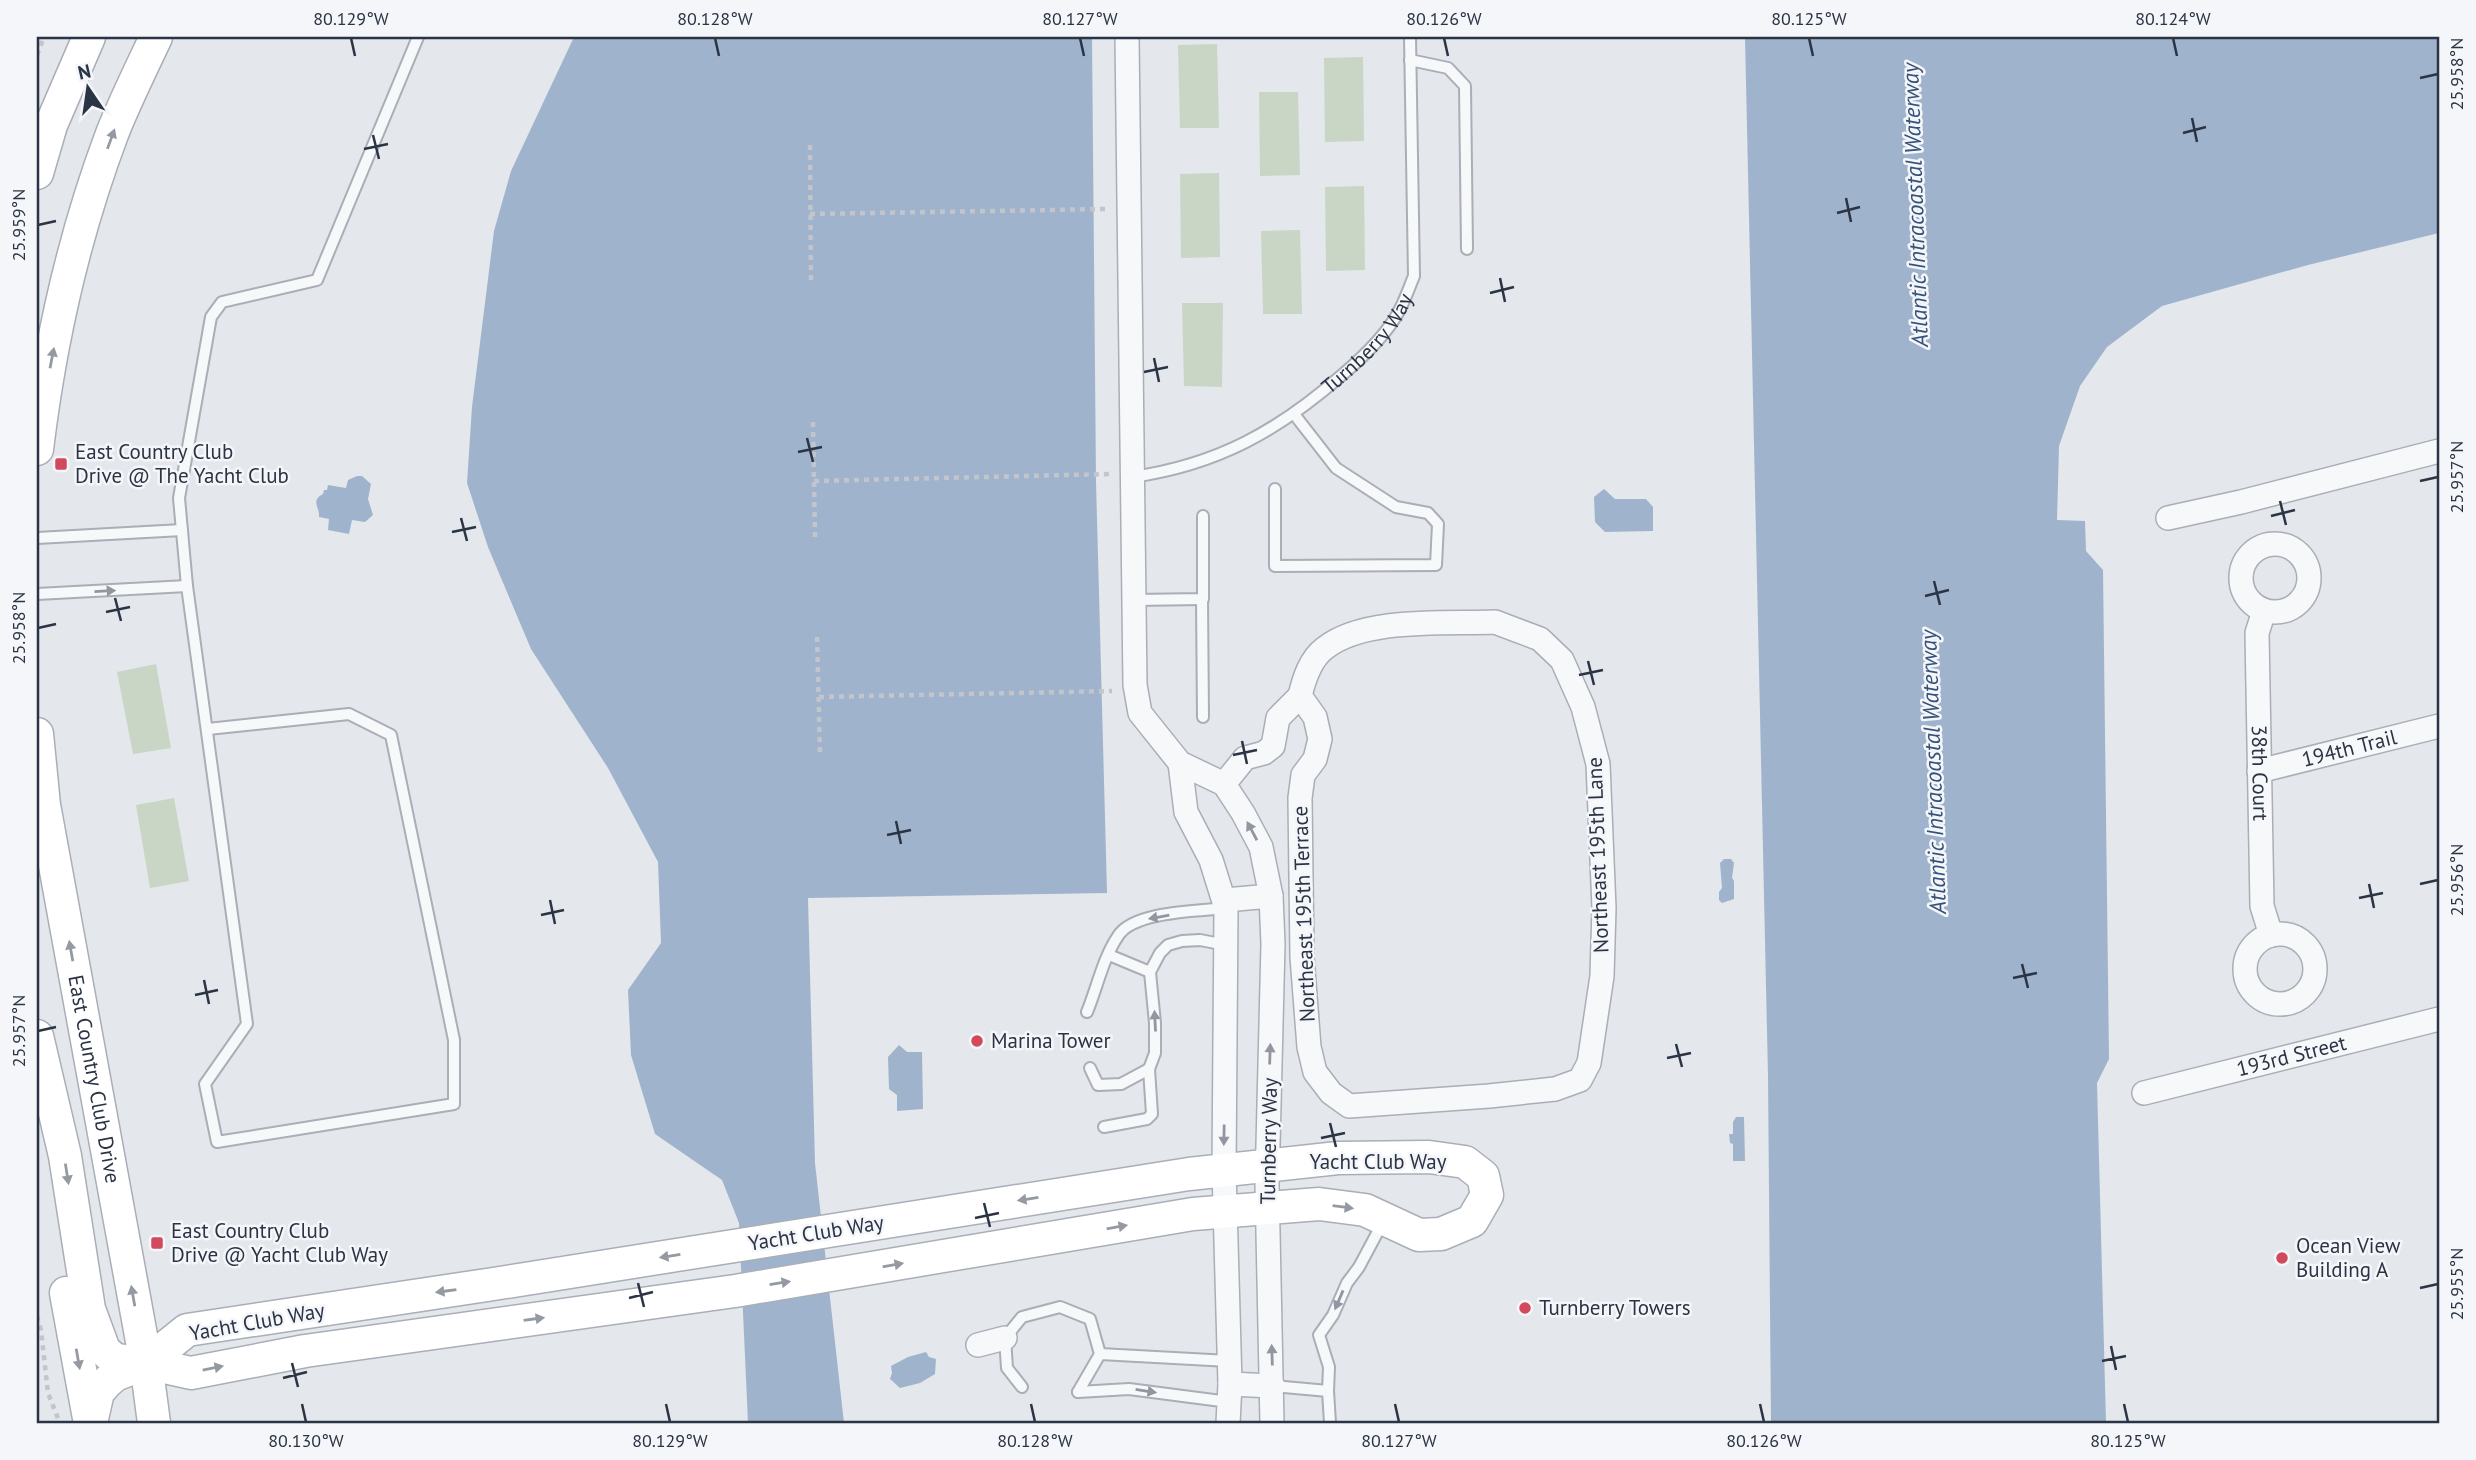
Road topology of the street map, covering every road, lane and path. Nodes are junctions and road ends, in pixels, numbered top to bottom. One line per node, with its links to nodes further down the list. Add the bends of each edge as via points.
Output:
1 (44, 37): 7 (path)
2 (89, 37): 10 (street, via 51,125)
3 (156, 37): 17 (street, one-way to 3, via 66,282 85,212 113,132)
4 (418, 37): 25 (lane, via 317,280 222,302 211,317 179,498)
5 (1127, 37): 20 (street)
6 (1410, 37): 8 (lane, Turnberry Way)
7 (37, 55)
8 (1410, 60): 13 (lane, via 1448,68 1465,86); 15 (lane, Turnberry Way, via 1414,276 1398,313 1363,358)
9 (810, 145): 12 (path)
10 (37, 173)
11 (1106, 209): 12 (path)
12 (810, 214): 14 (path)
13 (1467, 249)
14 (811, 284)
15 (1294, 414): 20 (lane, Turnberry Way, via 1267,433 1215,457); 22 (lane, via 1336,468 1396,507 1433,518 1438,524 1436,565 1275,566)
16 (813, 422): 21 (path)
17 (37, 449)
18 (2439, 451): 24 (street)
19 (1108, 474): 21 (path)
20 (1132, 477): 31 (street)
21 (814, 481): 26 (path)
22 (1275, 489)
23 (1203, 516): 30 (lane)
24 (2168, 518)
25 (182, 530): 27 (lane); 28 (lane)
26 (815, 537)
27 (37, 538)
28 (187, 586): 29 (lane, one-way to 28); 39 (lane)
29 (37, 594)
30 (1202, 599): 31 (lane); 37 (lane)
31 (1133, 600): 42 (street, via 1140,713)
32 (2264, 611): 43 (street, 38th Court, via 2258,633)
33 (817, 638): 36 (path)
34 (1112, 691): 36 (path)
35 (1300, 695): 44 (street, Northeast 195th Lane, via 1278,718 1273,746 1245,758); 56 (street, Northeast 195th Terrace, via 1315,717 1320,739 1315,759 1303,775 1300,798 1302,957); 56 (street, Northeast 195th Lane, via 1306,673 1323,649 1375,626 1494,622 1540,639 1562,660 1583,707 1598,764 1604,908 1601,988 1590,1063 1580,1080 1529,1092 1349,1106 1331,1093)
36 (819, 697): 41 (path)
37 (1203, 717)
38 (2439, 726): 43 (street, 194th Trail)
39 (208, 729): 39 (lane, via 247,1024 205,1084 217,1142 454,1104 454,1040 391,735 349,714)
40 (37, 734): 69 (street, East Country Club Drive, one-way to 40, via 44,805)
41 (820, 753)
42 (1181, 763): 44 (street); 46 (street, Turnberry Way, via 1186,812 1211,860)
43 (2259, 771): 47 (street, 38th Court, via 2262,906)
44 (1224, 785): 45 (street, Turnberry Way, one-way to 44, via 1261,847)
45 (1271, 896): 46 (street); 60 (street, Turnberry Way, one-way to 45)
46 (1226, 904): 48 (street, Turnberry Way); 49 (lane, one-way to 49, via 1152,917 1133,925 1118,934)
47 (2271, 934)
48 (1226, 945): 50 (lane, via 1200,940 1168,944); 61 (street, Turnberry Way, one-way to 61)
49 (1109, 955): 50 (lane); 51 (lane)
50 (1150, 972): 55 (lane, one-way to 50, via 1155,1053)
51 (1087, 1012)
52 (2439, 1018): 57 (street, 193rd Street)
53 (37, 1036): 69 (street, one-way to 69, via 65,1156 97,1335 115,1360)
54 (1090, 1068): 55 (lane, via 1098,1085 1121,1084)
55 (1149, 1069): 59 (lane, via 1152,1114 1147,1119)
56 (1315, 1072)
57 (2144, 1093)
58 (37, 1123): 75 (street, one-way to 75)
59 (1104, 1127)
60 (1267, 1166): 61 (street, Yacht Club Way); 62 (street, Turnberry Way); 64 (street, Yacht Club Way, via 1338,1158 1429,1157 1465,1163 1483,1176 1487,1195 1472,1221 1441,1234 1419,1235)
61 (1224, 1170): 63 (street, Turnberry Way); 69 (street, Yacht Club Way, one-way to 69, via 187,1330)
62 (1267, 1209): 63 (street, Yacht Club Way); 64 (street, Yacht Club Way, one-way to 64, via 1319,1204 1365,1210); 71 (street, Turnberry Way, one-way to 62)
63 (1225, 1211): 69 (street, Yacht Club Way, one-way to 63, via 191,1373 305,1351 735,1291); 73 (street, Turnberry Way)
64 (1384, 1219): 72 (lane, one-way to 72, via 1319,1335 1329,1367)
65 (37, 1317): 74 (path, via 48,1393)
66 (1005, 1339): 67 (street); 68 (lane, via 1022,1317 1060,1307 1090,1319); 70 (lane, via 1007,1368)
67 (978, 1345)
68 (1100, 1354): 73 (lane); 73 (lane, one-way to 73, via 1079,1392 1129,1388)
69 (146, 1363): 75 (street, via 115,1376 98,1392); 76 (street, East Country Club Drive)
70 (1022, 1387)
71 (1273, 1387): 72 (lane); 73 (street); 77 (street, Turnberry Way)
72 (1328, 1391): 78 (lane)
73 (1229, 1393)
74 (60, 1423)
75 (91, 1423)
76 (154, 1423)
77 (1272, 1423)
78 (1330, 1423)

